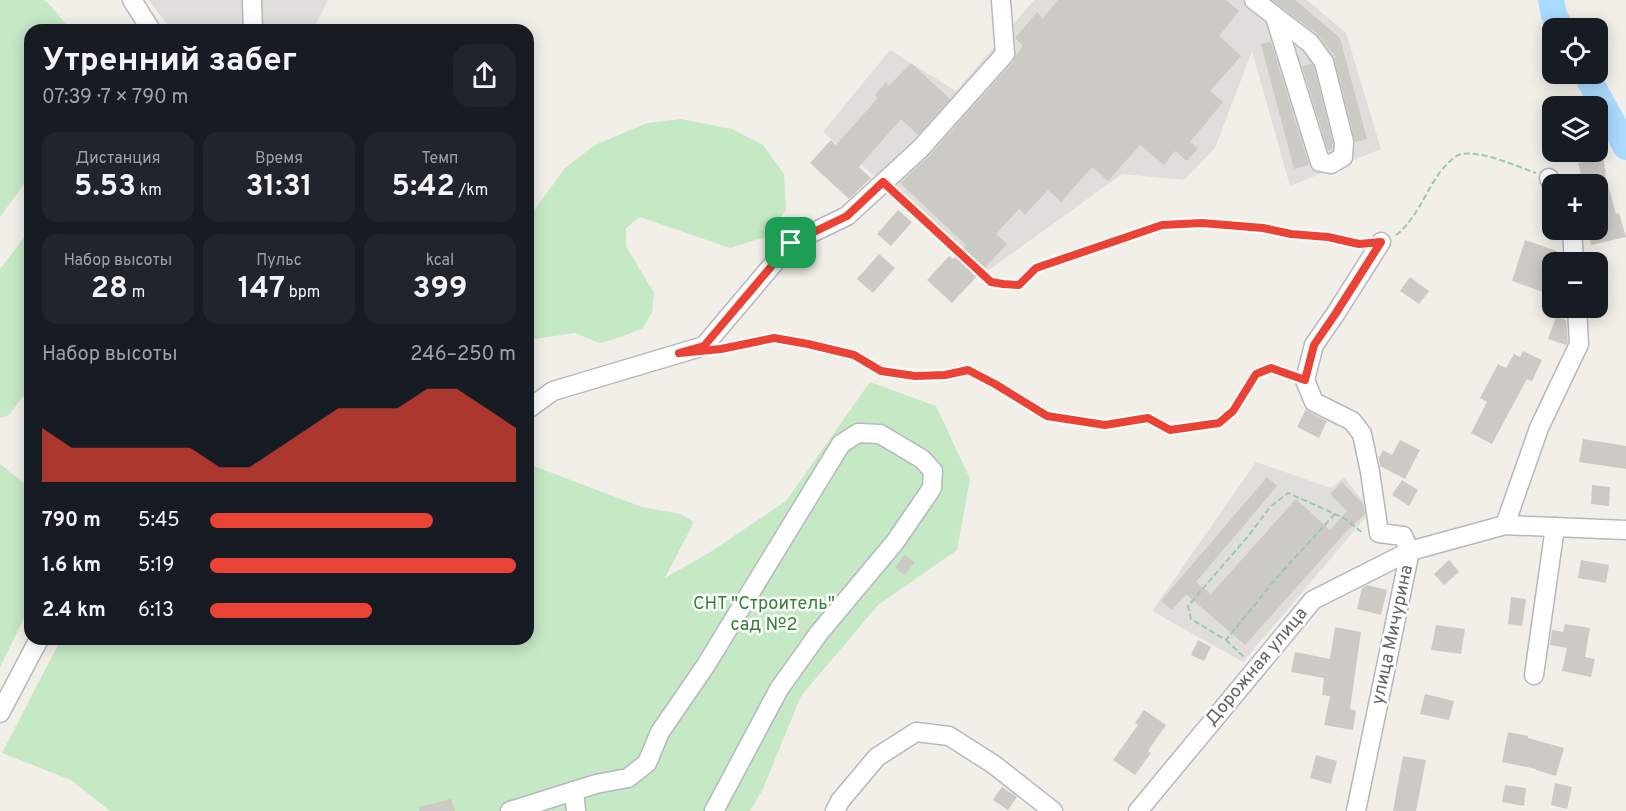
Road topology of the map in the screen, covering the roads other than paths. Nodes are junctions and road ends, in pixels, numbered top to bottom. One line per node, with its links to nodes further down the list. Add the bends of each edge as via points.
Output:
1 (132, 0): 6 (street)
2 (252, 0): 7 (street)
3 (1001, 0): 10 (street, via 1005,54 920,149 847,216 791,243 704,346 553,391)
4 (1254, 0): 5 (street)
5 (1275, 17): 5 (street, via 1320,162 1331,164 1343,157 1344,142 1324,62 1310,44)
6 (147, 24)
7 (253, 24)
8 (1381, 242): 14 (street, улица Мичурина, via 1314,345 1305,380 1314,402 1352,421 1362,434 1379,533 1403,536)
9 (1578, 318): 11 (street, via 1579,344 1539,428)
10 (534, 405)
11 (1505, 525): 12 (street, Дорожная улица); 14 (street, Дорожная улица)
12 (1555, 527): 13 (street, Дорожная улица); 16 (street)
13 (1626, 530)
14 (1410, 551): 24 (street, Дорожная улица, via 1313,600); 25 (street, улица Мичурина)
15 (36, 645): 17 (street)
16 (1534, 675)
17 (0, 713)
18 (574, 791): 19 (street); 20 (street); 21 (street, via 628,778 647,763 660,732 706,665 841,444 858,433 880,434 922,459 933,471 932,488 895,542 819,633 779,689)
19 (510, 811)
20 (576, 811)
21 (714, 811)
22 (835, 811): 23 (street, via 877,758 916,732 949,736 993,764)
23 (1053, 811)
24 (1138, 811)
25 (1356, 811)

